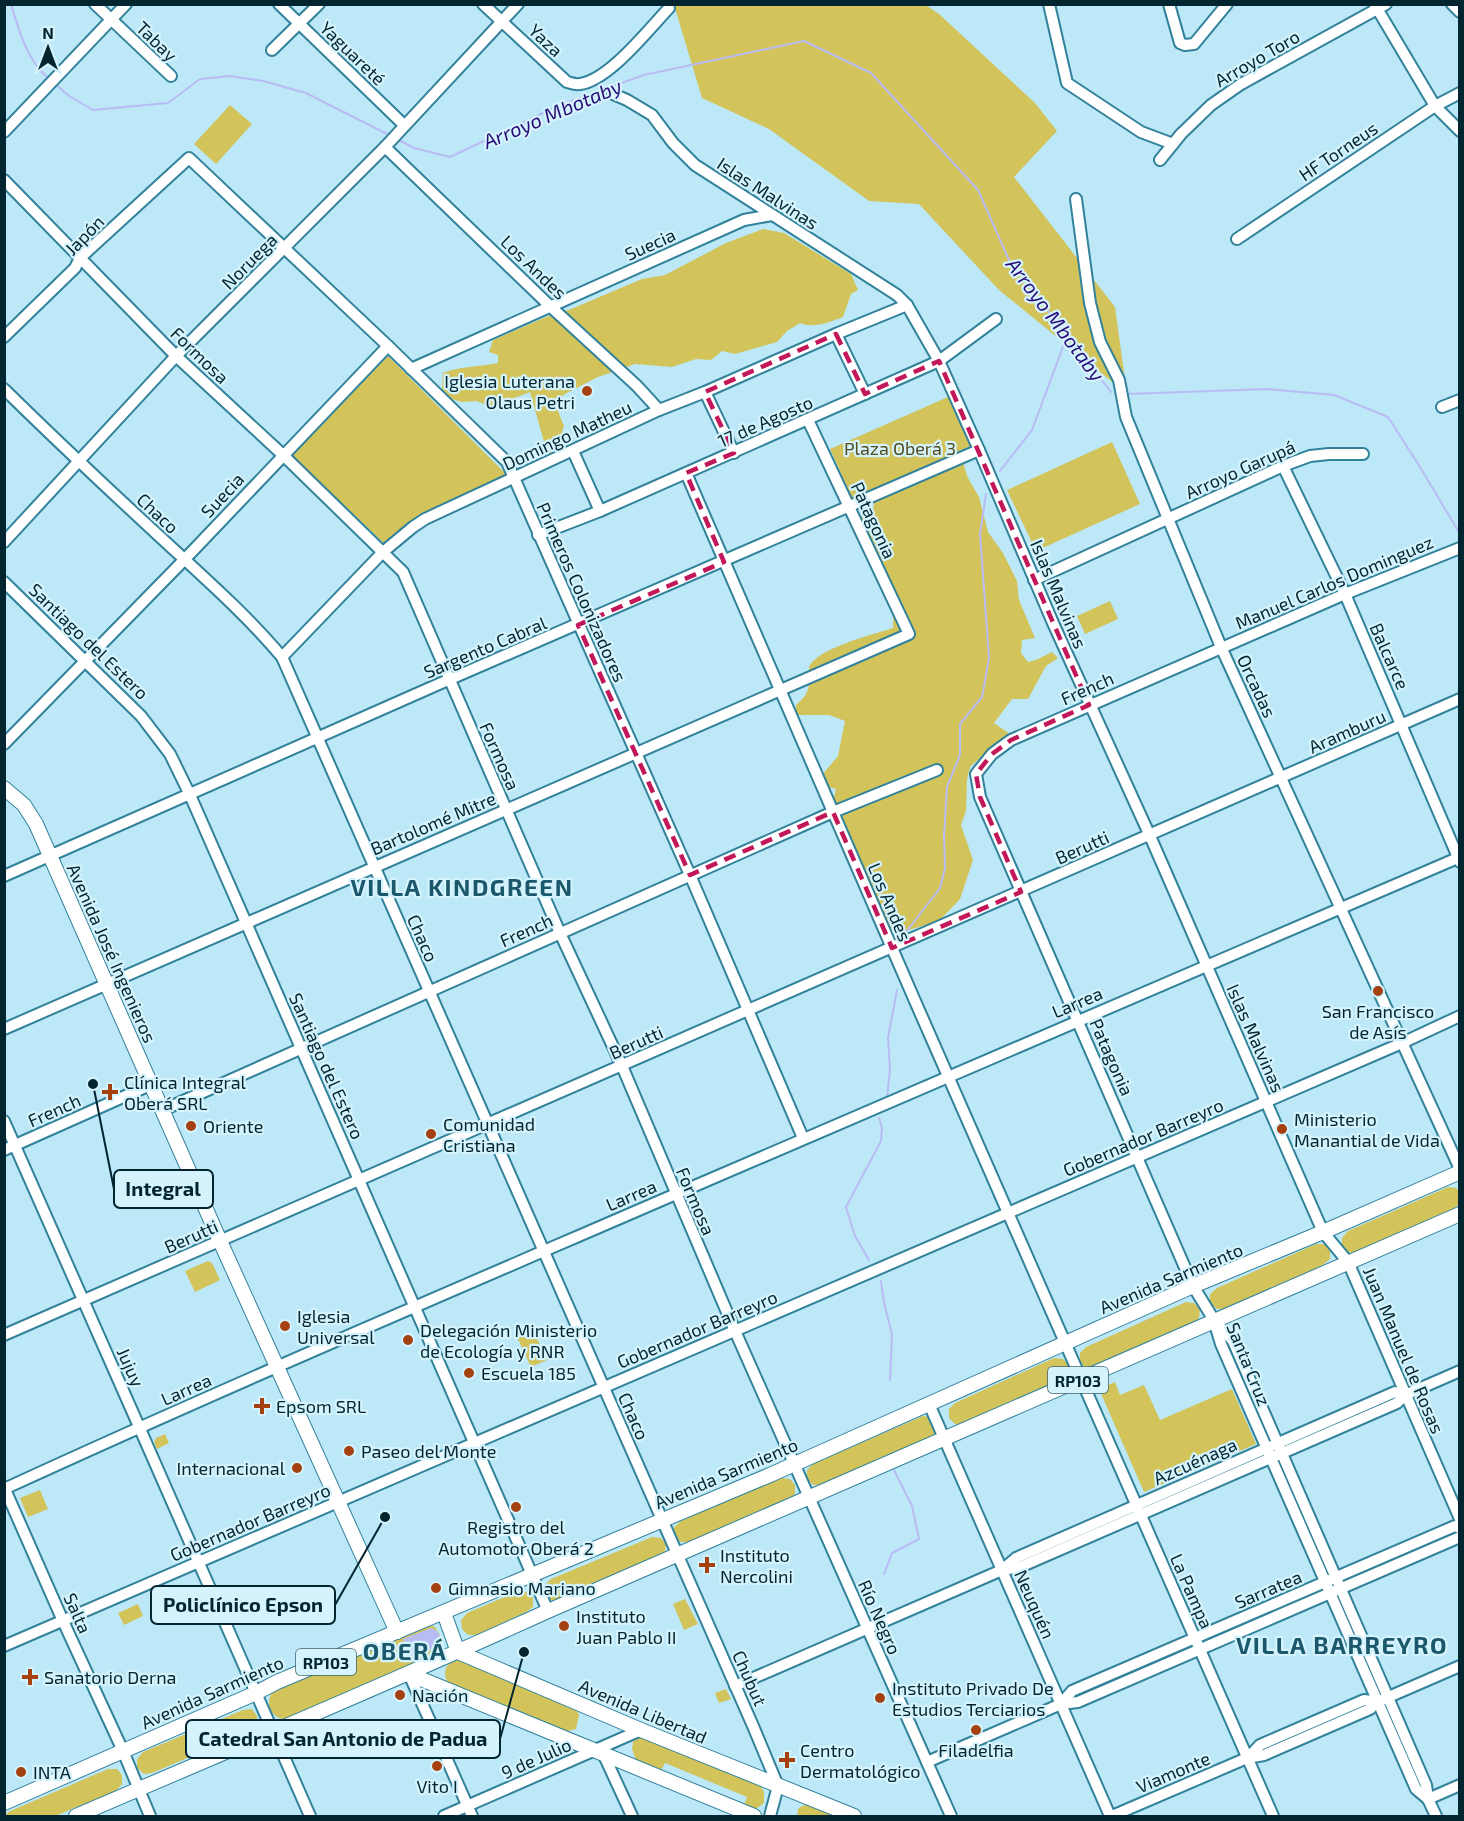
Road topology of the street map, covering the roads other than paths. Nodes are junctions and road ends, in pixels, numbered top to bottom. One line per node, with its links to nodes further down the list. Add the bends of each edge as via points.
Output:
1 (95, 4): 14 (street, Tabay)
2 (126, 4): 14 (street)
3 (279, 4): 16 (street, Yaguareté)
4 (319, 4): 16 (street)
5 (483, 4): 15 (street, Yaza)
6 (518, 4): 15 (street, Noruega)
7 (1049, 4): 25 (street, via 1067,83 1141,132)
8 (1169, 4): 9 (street, via 1180,43 1185,45 1194,44)
9 (1227, 4)
10 (1452, 4): 13 (street)
11 (1379, 6): 21 (street); 25 (street, Arroyo Toro, via 1241,84 1211,105)
12 (669, 8): 15 (street, Yaza, via 608,72 577,85 567,81)
13 (1460, 12)
14 (112, 20): 18 (street, Tabay); 24 (street)
15 (502, 21): 22 (street, Noruega)
16 (300, 24): 17 (street); 22 (street, Yaguareté)
17 (272, 50)
18 (171, 76)
19 (1460, 93): 21 (street, HF Torneus)
20 (614, 94): 31 (street, Islas Malvinas, via 652,115 695,165)
21 (1435, 106): 23 (street); 32 (street, HF Torneus)
22 (404, 127): 26 (street, Noruega)
23 (1460, 131)
24 (4, 132)
25 (1173, 144): 28 (street, Arroyo Toro)
26 (386, 145): 33 (street, Noruega); 36 (street, Los Andes)
27 (189, 158): 33 (street, Primeros Colonizadores); 34 (street, Japón)
28 (1160, 160)
29 (4, 180): 34 (street, Formosa)
30 (1076, 199): 62 (street, Orcadas, via 1090,303 1100,342 1119,380 1126,417)
31 (772, 215): 35 (street, Islas Malvinas); 36 (street, Suecia, via 744,220)
32 (1237, 238)
33 (284, 248): 40 (street, Primeros Colonizadores); 41 (street, Noruega)
34 (80, 258): 39 (street, Japón, via 75,268); 41 (street, Formosa)
35 (907, 305): 38 (street, Domingo Matheu); 42 (street, Islas Malvinas)
36 (551, 307): 43 (street, Suecia); 49 (street, Los Andes)
37 (996, 319): 42 (street, 17 de Agosto)
38 (836, 334): 45 (street, Domingo Matheu); 46 (street)
39 (4, 337)
40 (388, 346): 43 (street, Primeros Colonizadores); 55 (street, Suecia)
41 (176, 356): 55 (street, Formosa); 56 (street, Noruega)
42 (939, 361): 46 (street, 17 de Agosto); 51 (street, Islas Malvinas)
43 (411, 369): 59 (street, Primeros Colonizadores, via 507,462)
44 (4, 389): 56 (street, Chaco)
45 (705, 392): 49 (street, Domingo Matheu); 53 (street)
46 (865, 394): 50 (street, 17 de Agosto)
47 (1460, 400): 48 (street)
48 (1442, 407)
49 (659, 410): 52 (street, Domingo Matheu)
50 (808, 420): 53 (street, 17 de Agosto); 60 (street, Patagonia)
51 (980, 450): 60 (street, Sargento Cabral); 69 (street, Islas Malvinas)
52 (573, 451): 59 (street, Domingo Matheu); 61 (street)
53 (734, 453): 58 (street, 17 de Agosto)
54 (1362, 454): 57 (street, Arroyo Garupá, via 1310,456)
55 (283, 455): 66 (street, Formosa); 67 (street, Suecia)
56 (78, 461): 64 (street, Noruega); 67 (street, Chaco)
57 (1283, 466): 62 (street, Arroyo Garupá); 71 (street, Balcarce)
58 (686, 473): 61 (street, 17 de Agosto); 68 (street, Los Andes)
59 (514, 478): 63 (street, Primeros Colonizadores); 66 (street, Domingo Matheu, via 425,519)
60 (849, 507): 68 (street, Sargento Cabral); 73 (street, Patagonia)
61 (600, 511): 63 (street, 17 de Agosto)
62 (1168, 518): 69 (street); 74 (street, Orcadas)
63 (538, 535): 72 (street, Primeros Colonizadores)
64 (4, 542)
65 (1458, 551): 71 (street, Manuel Carlos Dominguez)
66 (383, 552): 75 (street, Domingo Matheu); 77 (street, Formosa, via 402,572)
67 (184, 560): 75 (street, Chaco); 76 (street, Suecia)
68 (724, 562): 72 (street, Sargento Cabral); 78 (street, Los Andes)
69 (1034, 580): 80 (street, Islas Malvinas)
70 (4, 582): 76 (street, Santiago del Estero)
71 (1345, 594): 74 (street, Manuel Carlos Dominguez); 81 (street, Balcarce)
72 (578, 625): 77 (street, Sargento Cabral); 84 (street, Primeros Colonizadores)
73 (909, 634): 78 (street, Bartolomé Mitre)
74 (1221, 647): 80 (street, French); 87 (street, Orcadas)
75 (282, 657): 82 (street, Chaco)
76 (86, 661): 83 (street, Suecia); 89 (street, Santiago del Estero, via 141,716 170,754)
77 (448, 680): 82 (street, Sargento Cabral); 90 (street, Formosa)
78 (780, 690): 84 (street, Bartolomé Mitre); 91 (street, Los Andes)
79 (1460, 699): 81 (street, Aramburu)
80 (1089, 705): 86 (street, French, via 1011,740 992,754); 92 (street, Islas Malvinas)
81 (1402, 725): 87 (street, Aramburu); 94 (street, Balcarce)
82 (318, 739): 89 (street, Sargento Cabral); 95 (street, Chaco)
83 (4, 744)
84 (635, 753): 90 (street, Bartolomé Mitre); 96 (street, Primeros Colonizadores)
85 (937, 770): 91 (street, French)
86 (976, 774): 98 (street, Patagonia, via 980,797)
87 (1281, 778): 92 (street, Berutti); 99 (street, Orcadas)
88 (4, 788): 93 (main road, Avenida José Ingenieros, via 31,814)
89 (190, 795): 93 (street, Sargento Cabral); 100 (street, Santiago del Estero)
90 (506, 810): 95 (street, Bartolomé Mitre); 101 (street, Formosa)
91 (833, 812): 96 (street, French); 102 (street, Los Andes)
92 (1150, 836): 98 (street, Berutti); 103 (street, Islas Malvinas)
93 (50, 856): 97 (street, Sargento Cabral); 104 (main road, Avenida José Ingenieros)
94 (1459, 859): 99 (street, Larrea)
95 (374, 867): 100 (street, Bartolomé Mitre); 105 (street, Chaco)
96 (690, 875): 101 (street, French); 106 (street, Primeros Colonizadores)
97 (4, 876)
98 (1021, 892): 102 (street, Berutti); 108 (street, Patagonia)
99 (1340, 908): 103 (street, Larrea); 110 (street, Orcadas)
100 (246, 924): 104 (street, Bartolomé Mitre); 111 (street, Santiago del Estero)
101 (560, 933): 105 (street, French); 112 (street, Formosa)
102 (892, 948): 106 (street, Berutti); 113 (street, Los Andes)
103 (1206, 964): 108 (street, Larrea); 115 (street, Islas Malvinas)
104 (107, 984): 109 (street, Bartolomé Mitre); 114 (main road, Avenida José Ingenieros)
105 (429, 992): 111 (street, French); 118 (street, Chaco)
106 (748, 1011): 112 (street, Berutti); 119 (street, Primeros Colonizadores)
107 (1460, 1016): 110 (street, Gobernador Barreyro)
108 (1077, 1020): 113 (street, Larrea); 122 (street, Patagonia)
109 (4, 1029)
110 (1402, 1043): 115 (street, Gobernador Barreyro); 123 (street, Orcadas)
111 (301, 1048): 116 (street, French); 124 (street, Santiago del Estero)
112 (622, 1066): 118 (street, Berutti); 125 (street, Formosa)
113 (948, 1076): 119 (street, Larrea); 126 (street, Los Andes)
114 (150, 1085): 116 (main road, Avenida José Ingenieros); 120 (street, French)
115 (1266, 1102): 122 (street, Gobernador Barreyro); 128 (street, Islas Malvinas)
116 (163, 1110): 129 (main road, Avenida José Ingenieros)
117 (4, 1120): 120 (street, Jujuy)
118 (488, 1124): 124 (street, Berutti); 130 (street, Chaco)
119 (803, 1138): 125 (street, Larrea)
120 (15, 1145): 121 (street, French); 133 (street, Jujuy)
121 (4, 1150)
122 (1137, 1157): 126 (street, Gobernador Barreyro); 132 (street, Patagonia)
123 (1460, 1171): 128 (main road, Avenida Sarmiento / RP103)
124 (360, 1180): 129 (street, Berutti); 134 (street, Santiago del Estero)
125 (675, 1194): 130 (street, Larrea); 136 (street, Formosa)
126 (1008, 1213): 136 (street, Gobernador Barreyro); 138 (street, Los Andes)
127 (1460, 1214): 131 (main road, RP103)
128 (1323, 1232): 131 (street, Juan Manuel de Rosas); 132 (main road, Avenida Sarmiento / RP103)
129 (219, 1241): 133 (street, Berutti); 139 (main road, Avenida José Ingenieros)
130 (543, 1251): 134 (street, Larrea); 142 (street, Chaco)
131 (1348, 1262): 135 (main road, RP103); 143 (street, Juan Manuel de Rosas)
132 (1193, 1286): 135 (street, Patagonia); 138 (main road, Avenida Sarmiento / RP103)
133 (84, 1300): 137 (street, Berutti); 145 (street, Jujuy)
134 (415, 1306): 139 (street, Larrea); 147 (street, Santiago del Estero)
135 (1214, 1320): 141 (main road, RP103); 148 (street, Santa Cruz, via 1233,1341); 149 (street, Santa Cruz)
136 (735, 1331): 142 (street, Gobernador Barreyro); 150 (street, Formosa)
137 (4, 1335)
138 (1065, 1343): 141 (street, Los Andes); 144 (main road, Avenida Sarmiento / RP103)
139 (277, 1367): 145 (street, Larrea); 153 (main road, Avenida José Ingenieros)
140 (1460, 1371): 143 (street, Azcuénaga)
141 (1080, 1379): 146 (main road, RP103); 154 (street, La Pampa)
142 (603, 1388): 147 (street, Gobernador Barreyro); 156 (street, Chaco)
143 (1405, 1395): 148 (street, Azcuénaga, via 1395,1392); 155 (street, Juan Manuel de Rosas)
144 (929, 1404): 146 (street, Neuquén); 150 (main road, Avenida Sarmiento / RP103)
145 (139, 1427): 151 (street, Larrea); 160 (street, Jujuy)
146 (944, 1439): 152 (main road, RP103); 161 (street, Neuquén)
147 (474, 1443): 153 (street, Gobernador Barreyro); 162 (street, Santiago del Estero)
148 (1280, 1448): 149 (street, Azcuénaga); 163 (street, Santa Cruz)
149 (1269, 1453): 154 (street, Azcuénaga); 164 (street, Santa Cruz)
150 (794, 1464): 152 (street, Río Negro); 156 (main road, Avenida Sarmiento / RP103)
151 (5, 1488): 168 (street, Salta)
152 (809, 1498): 159 (main road, RP103); 169 (street, Río Negro)
153 (338, 1502): 160 (street, Gobernador Barreyro); 170 (main road, Avenida José Ingenieros)
154 (1138, 1510): 161 (street, Azcuénaga, via 1020,1567); 171 (street, La Pampa)
155 (1460, 1519)
156 (661, 1520): 159 (street, Chaco); 162 (main road, Avenida Sarmiento / RP103)
157 (1460, 1528): 163 (street, Sarratea, via 1455,1526)
158 (1460, 1537): 165 (street, Sarratea)
159 (677, 1555): 166 (main road, RP103); 177 (street, Chubut)
160 (198, 1562): 168 (street, Gobernador Barreyro); 178 (street, Jujuy)
161 (1002, 1570): 169 (street, Azcuénaga); 181 (street, Neuquén)
162 (533, 1576): 166 (street, Santiago del Estero); 167 (main road, Avenida Sarmiento / RP103)
163 (1336, 1577): 164 (street, Sarratea); 165 (street, Santa Cruz)
164 (1325, 1582): 165 (street, Santa Cruz); 171 (street, Sarratea)
165 (1335, 1590): 173 (street, Sarratea); 179 (street, Santa Cruz); 180 (street, Santa Cruz)
166 (548, 1611): 174 (main road, RP103)
167 (444, 1613): 170 (main road, Avenida Sarmiento / RP103); 174 (main road)
168 (63, 1621): 172 (street, Gobernador Barreyro); 184 (street, Salta)
169 (867, 1629): 177 (street, Azcuénaga); 187 (street, Río Negro)
170 (397, 1632): 178 (main road, Avenida Sarmiento / RP103)
171 (1195, 1638): 173 (street, La Pampa); 181 (street, Sarratea, via 1072,1691)
172 (4, 1646)
173 (1200, 1649): 181 (street, Sarratea, via 1078,1702); 186 (street, La Pampa)
174 (458, 1652): 176 (main road, RP103); 182 (main road, Avenida Libertad)
175 (1460, 1666): 179 (street, Viamonte)
176 (409, 1674): 183 (main road, RP103); 185 (main road); 193 (street)
177 (735, 1686): 189 (street, Chubut)
178 (256, 1693): 183 (street, Jujuy); 184 (main road, Avenida Sarmiento / RP103)
179 (1388, 1697): 180 (street, Viamonte); 191 (street, Santa Cruz, via 1426,1785)
180 (1377, 1702): 186 (street, Viamonte, via 1370,1709 1264,1755); 191 (street, Santa Cruz, via 1416,1789)
181 (1061, 1704): 187 (street, Sarratea); 204 (street, Neuquén)
182 (641, 1730): 185 (street, 9 de Julio); 189 (main road, Avenida Libertad)
183 (272, 1731): 190 (main road, RP103); 197 (street, Jujuy)
184 (123, 1751): 190 (street, Salta); 192 (main road, Avenida Sarmiento / RP103)
185 (599, 1751): 193 (street, 9 de Julio); 199 (street); 200 (main road)
186 (1247, 1758): 204 (street, Viamonte); 205 (street, La Pampa)
187 (927, 1762): 203 (street, Río Negro)
188 (1460, 1785): 191 (street)
189 (778, 1786): 201 (street); 202 (main road, Avenida Libertad)
190 (138, 1790): 195 (main road, RP103); 196 (street, Salta)
191 (1428, 1799): 194 (street, Santa Cruz)
192 (4, 1803)
193 (470, 1812): 198 (street, 9 de Julio)
194 (1432, 1815)
195 (76, 1816)
196 (150, 1816)
197 (310, 1816)
198 (444, 1816)
199 (632, 1816)
200 (754, 1816)
201 (771, 1816)
202 (854, 1816)
203 (951, 1816)
204 (1111, 1816)
205 (1273, 1816)

